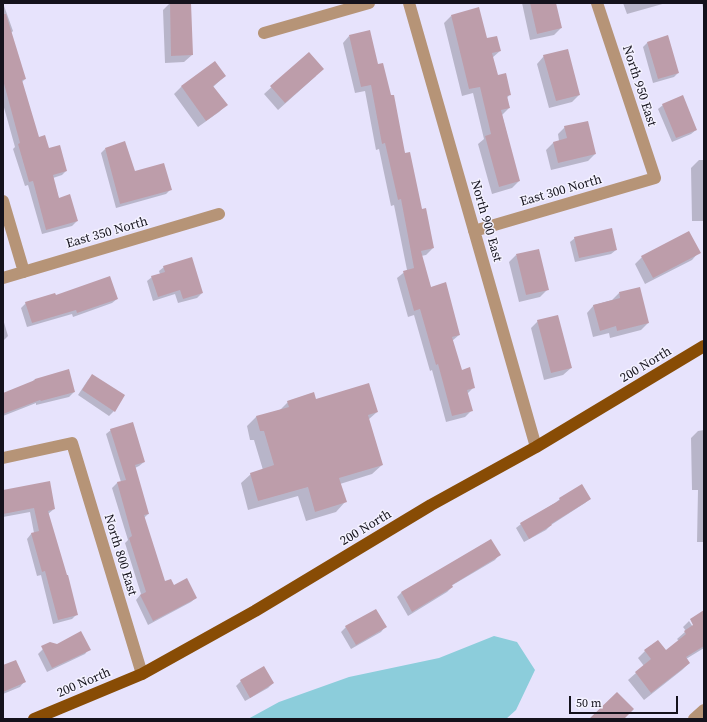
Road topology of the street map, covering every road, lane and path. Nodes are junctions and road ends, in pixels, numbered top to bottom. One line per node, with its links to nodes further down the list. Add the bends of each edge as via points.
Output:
1 (369, 3): 4 (street)
2 (409, 3): 8 (street, North 900 East)
3 (597, 3): 5 (street, North 950 East)
4 (264, 33)
5 (655, 178): 8 (street, East 300 North)
6 (3, 200): 9 (street)
7 (219, 214): 9 (street, East 350 North)
8 (474, 231): 12 (street, North 900 East)
9 (24, 272): 10 (street, East 350 North)
10 (3, 278)
11 (704, 346): 12 (main road, 200 North)
12 (536, 447): 14 (main road, 200 North, via 431,505 255,611)
13 (3, 458): 14 (street, North 800 East, via 72,443)
14 (142, 674): 16 (main road, 200 North)
15 (704, 710): 17 (street)
16 (34, 719)
17 (694, 719)

